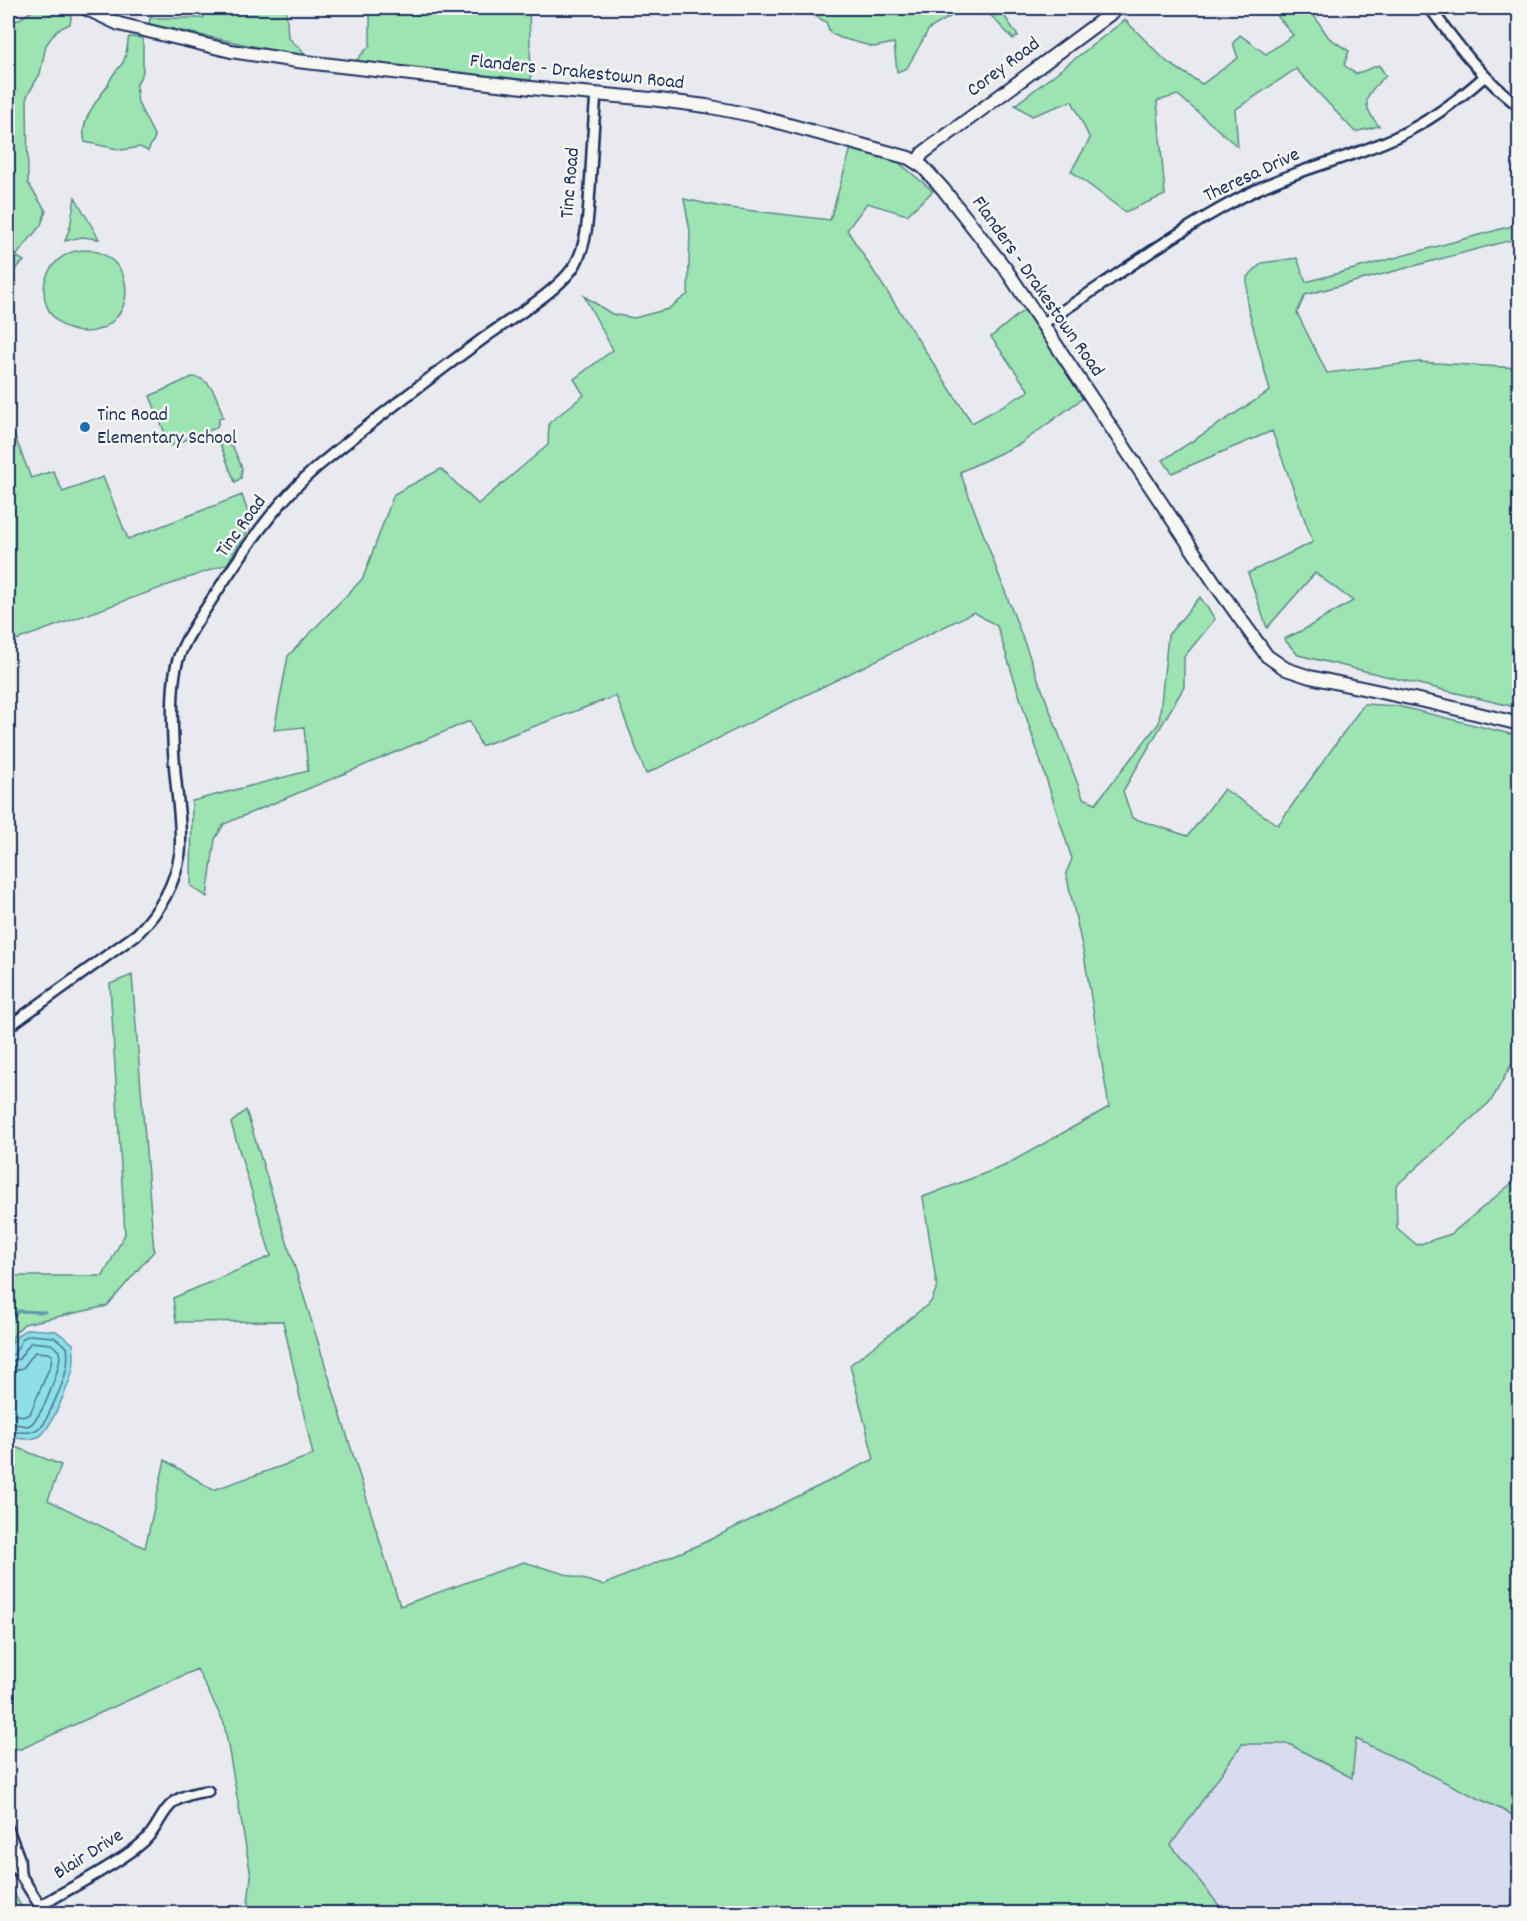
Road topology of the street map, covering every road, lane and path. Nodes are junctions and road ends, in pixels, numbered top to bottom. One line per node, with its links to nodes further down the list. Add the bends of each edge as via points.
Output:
1 (85, 8): 5 (street, Flanders - Drakestown Road, via 125,26 251,55)
2 (1118, 8): 7 (street, Corey Road, via 923,153)
3 (1430, 8): 4 (street)
4 (1484, 77): 6 (street); 8 (street, Theresa Drive, via 1434,116 1396,137 1294,173 1220,208)
5 (596, 95): 7 (street, Flanders - Drakestown Road, via 666,101 756,116); 10 (street, Tinc Road, via 587,223 573,269 325,461 296,487 264,525 199,620 177,660 174,720 180,842 175,874 165,898 137,934)
6 (1520, 107)
7 (917, 162): 8 (street, Flanders - Drakestown Road, via 974,227)
8 (1042, 324): 9 (street, Flanders - Drakestown Road, via 1248,632 1270,658 1286,669 1310,677)
9 (1520, 724)
10 (8, 1027)
11 (208, 1791): 15 (street, Blair Drive, via 174,1800 149,1837 135,1849)
12 (8, 1829): 14 (street, via 20,1858)
13 (8, 1857): 14 (street)
14 (20, 1874): 15 (street)
15 (43, 1910)

